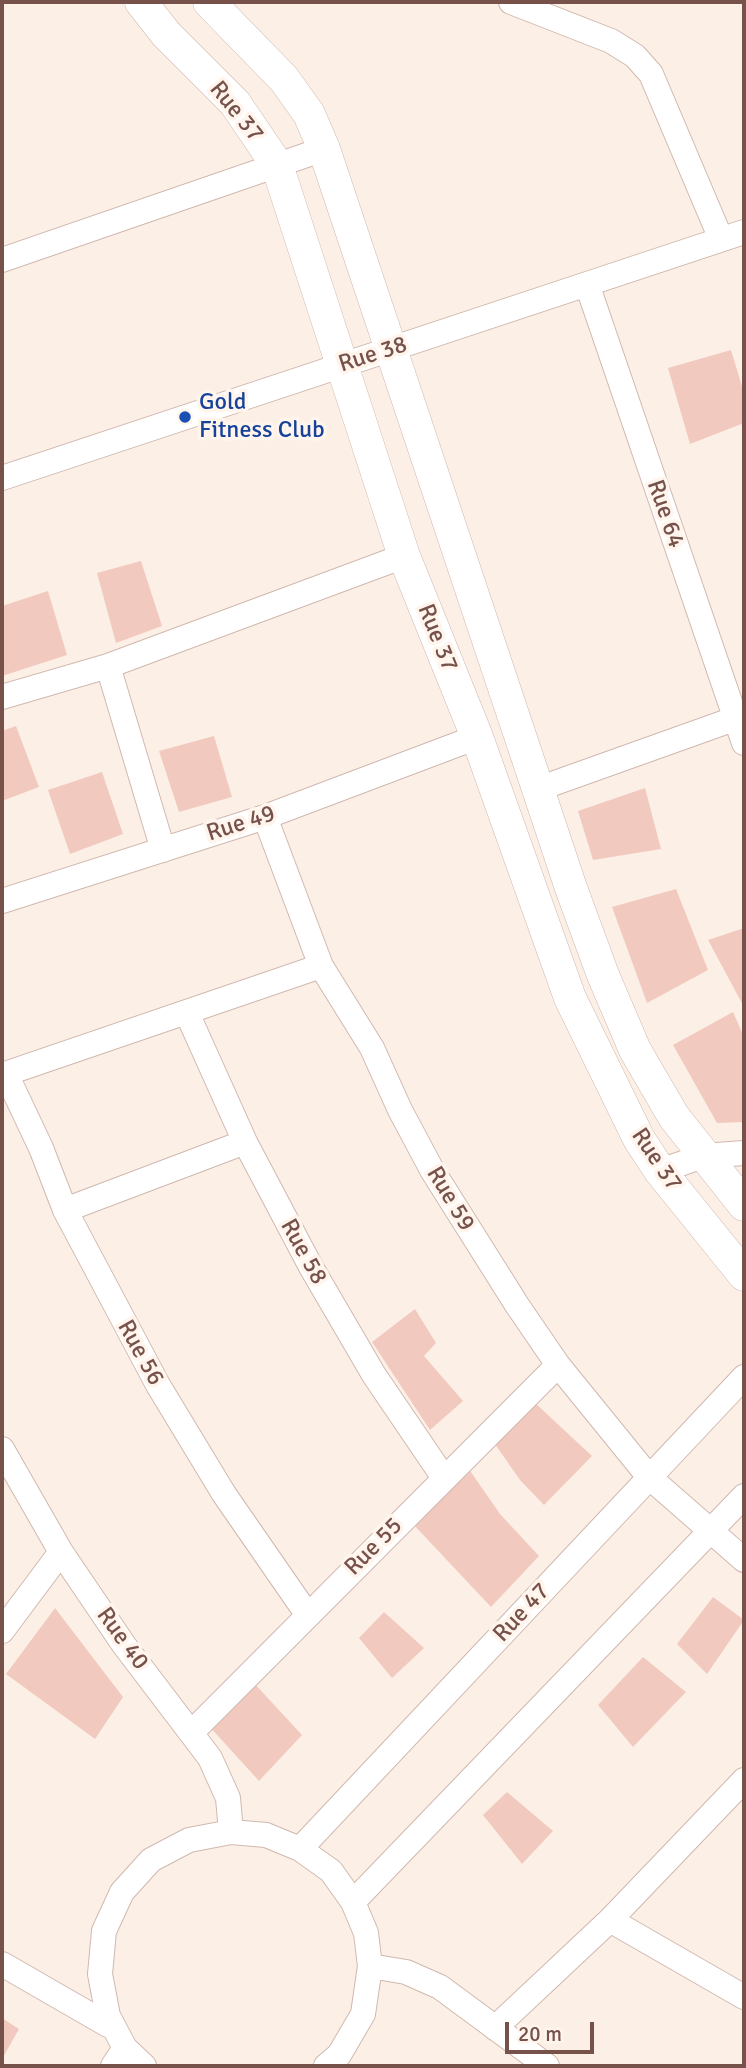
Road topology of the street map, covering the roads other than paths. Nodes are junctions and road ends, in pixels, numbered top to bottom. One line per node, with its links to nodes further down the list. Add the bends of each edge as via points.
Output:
1 (141, 2): 5 (street, Rue 37, via 166,34 235,103)
2 (511, 2): 7 (street, via 611,41 652,74)
3 (217, 4): 4 (street, Rue 37, via 284,79 309,114)
4 (324, 149): 5 (street); 10 (street, Rue 37)
5 (277, 165): 8 (street); 11 (street, Rue 37)
6 (744, 232): 7 (street, Rue 38)
7 (721, 239): 9 (street, Rue 38)
8 (2, 260)
9 (587, 284): 10 (street, Rue 38); 16 (street, Rue 64)
10 (390, 349): 11 (street, Rue 38); 19 (street, Rue 37)
11 (341, 365): 12 (street, Rue 38); 13 (street, Rue 37)
12 (2, 478)
13 (404, 556): 14 (street); 17 (street, Rue 37)
14 (108, 666): 15 (street); 21 (street)
15 (2, 697)
16 (739, 720): 18 (street, Rue 64); 19 (street)
17 (477, 737): 20 (street, Rue 49); 29 (street, Rue 37, via 570,998 639,1139)
18 (744, 743)
19 (538, 789): 28 (street, Rue 37, via 603,975 635,1049 674,1117)
20 (264, 817): 21 (street, Rue 49); 23 (street, Rue 59)
21 (163, 850): 22 (street, Rue 49)
22 (2, 901)
23 (321, 966): 24 (street); 33 (street, Rue 59, via 372,1048 432,1170)
24 (187, 1013): 25 (street); 26 (street, Rue 58)
25 (4, 1075): 31 (street, Rue 56, via 41,1148)
26 (245, 1142): 31 (street); 37 (street, Rue 58, via 342,1321)
27 (744, 1153): 28 (street)
28 (703, 1156): 29 (street); 30 (street, Rue 37)
29 (660, 1171): 32 (street, Rue 37)
30 (744, 1205)
31 (65, 1210): 42 (street, Rue 56, via 158,1385 223,1494)
32 (744, 1275)
33 (558, 1365): 36 (street, Rue 59); 37 (street, Rue 55)
34 (744, 1377): 36 (street, Rue 47)
35 (2, 1448): 40 (street, Rue 40)
36 (649, 1477): 39 (street, Rue 59); 47 (street, Rue 47)
37 (444, 1478): 42 (street, Rue 55)
38 (744, 1496): 39 (street)
39 (711, 1531): 41 (street, Rue 59); 48 (street)
40 (61, 1552): 43 (street); 44 (street, Rue 40, via 124,1645)
41 (744, 1560)
42 (307, 1614): 44 (street, Rue 55)
43 (2, 1631)
44 (192, 1732): 46 (street, Rue 40, via 223,1783)
45 (744, 1780): 49 (street)
46 (231, 1832): 47 (street, via 267,1835); 53 (street, via 188,1840 160,1855 122,1892 104,1931 100,1974)
47 (300, 1849): 48 (street, via 331,1871)
48 (354, 1902): 51 (street, via 366,1933)
49 (610, 1920): 52 (street); 54 (street)
50 (2, 1964): 53 (street, via 108,2025)
51 (370, 1966): 54 (street, via 431,1982); 57 (street, via 363,2014 339,2055)
52 (744, 1997)
53 (108, 2016): 55 (street)
54 (495, 2028): 58 (street)
55 (119, 2057): 56 (street)
56 (144, 2066)
57 (326, 2066)
58 (547, 2066)

